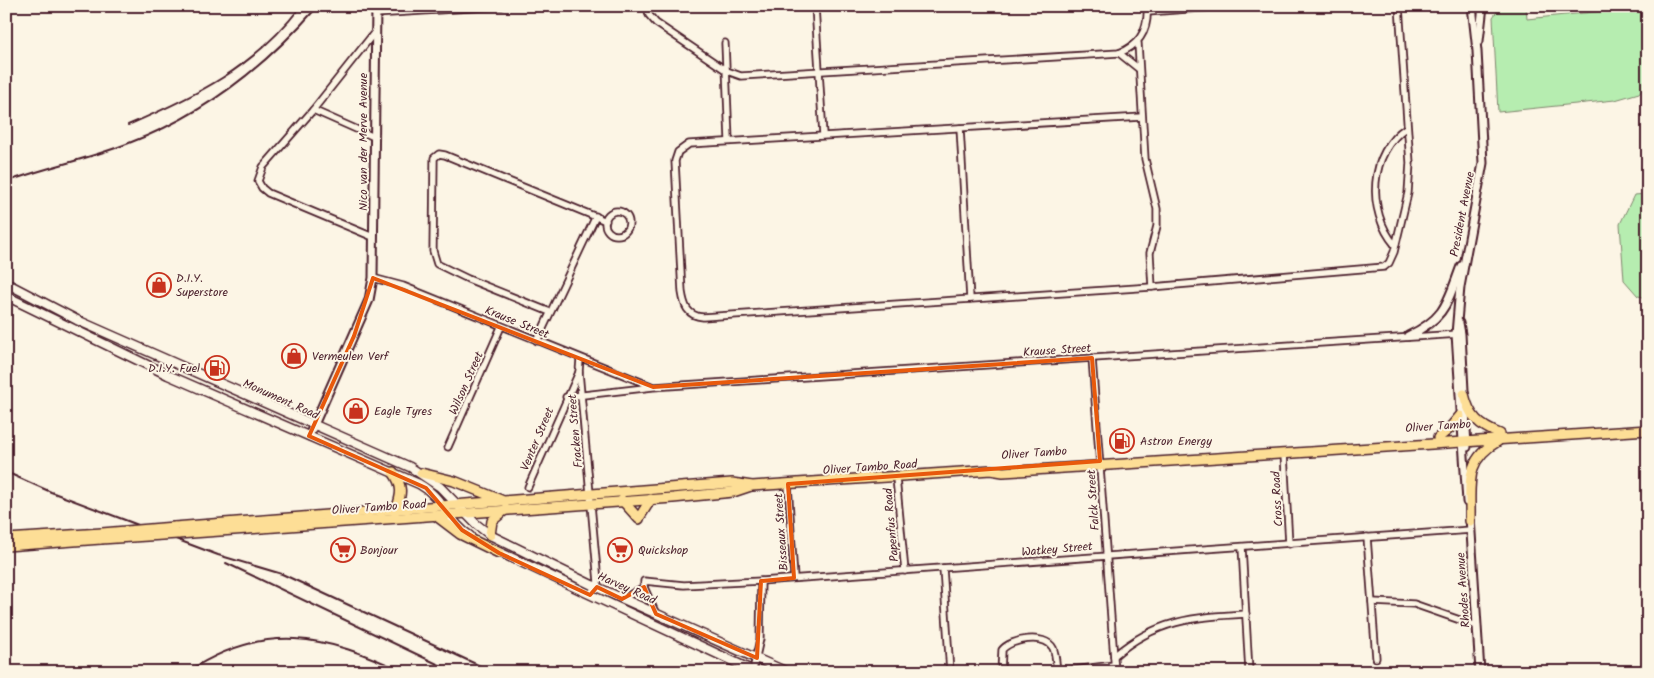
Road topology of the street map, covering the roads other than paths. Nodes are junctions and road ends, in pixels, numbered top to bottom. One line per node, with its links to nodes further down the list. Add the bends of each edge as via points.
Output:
1 (376, 6): 12 (street, Nico van der Merve Avenue)
2 (502, 6): 9 (street)
3 (647, 6): 19 (street, via 656,23)
4 (815, 6): 20 (street)
5 (1229, 6): 10 (street)
6 (1399, 6): 23 (street)
7 (1472, 6): 16 (street, President Avenue)
8 (1489, 6): 11 (street)
9 (445, 8): 12 (street)
10 (1148, 9): 15 (street, via 1146,28)
11 (1482, 10): 16 (street, President Avenue)
12 (375, 14): 13 (street, Nico van der Merve Avenue)
13 (374, 33): 21 (street); 26 (street, Nico van der Merve Avenue)
14 (725, 43): 19 (street)
15 (1138, 43): 17 (street); 18 (street)
16 (1477, 51): 32 (street, President Avenue, via 1483,163)
17 (1119, 52): 18 (street); 20 (street)
18 (1139, 69): 22 (street)
19 (727, 71): 20 (street, via 741,76); 27 (street)
20 (821, 71): 25 (street)
21 (313, 110): 26 (street); 30 (street, via 261,170 259,186)
22 (1142, 117): 24 (street); 35 (street, via 1145,159 1157,209 1157,226 1150,253)
23 (1407, 127): 31 (street, via 1409,186); 31 (street, via 1387,148 1375,183 1379,215)
24 (960, 128): 25 (street); 37 (street)
25 (823, 135): 27 (street)
26 (374, 137): 30 (street, Nico van der Merve Avenue)
27 (729, 140): 37 (street, via 689,144 676,156 682,292 686,308 693,315 702,317)
28 (596, 216): 29 (street); 38 (street); 38 (street, via 446,154 434,158 433,251 437,264 468,280)
29 (606, 221): 29 (street, via 608,215 617,211 626,215 629,225 624,233 614,234 608,231)
30 (373, 237): 33 (street, Nico van der Merve Avenue)
31 (1395, 245): 35 (street, via 1389,263 1377,270)
32 (1468, 245): 40 (street, President Avenue, via 1460,287); 41 (street, via 1444,310 1431,324)
33 (373, 278): 39 (street, Krause Street, via 402,286); 52 (street, Nico van der Merve Avenue, via 369,300)
34 (6, 283): 52 (main road, Monument Road, via 77,320)
35 (1152, 287): 37 (street)
36 (6, 296): 55 (main road, Monument Road, via 168,375)
37 (970, 299)
38 (550, 312): 42 (street)
39 (501, 327): 42 (street, Krause Street); 59 (street, Wilson Street)
40 (1459, 334): 41 (street, Krause Street); 48 (street, President Avenue); 50 (street, President Avenue)
41 (1408, 336): 43 (street, Krause Street)
42 (537, 341): 44 (street, Krause Street)
43 (1092, 358): 46 (street, Krause Street); 61 (street, Falck Street)
44 (580, 359): 45 (street, Fracken Street); 46 (street, Krause Street)
45 (578, 372): 47 (street, Fracken Street); 49 (street, Venter Street)
46 (653, 387): 47 (street, Krause Street)
47 (582, 394): 49 (street, Krause Street); 69 (street, Fracken Street)
48 (1464, 394): 56 (main road, via 1471,415); 58 (street, President Avenue)
49 (566, 397): 68 (street, Venter Street)
50 (1460, 416): 57 (main road); 58 (street, President Avenue)
51 (1648, 424): 54 (main road, Oliver Tambo)
52 (313, 426): 55 (street, Nico van der Merve Avenue); 64 (main road, Monument Road)
53 (1648, 430): 54 (main road, Oliver Tambo)
54 (1590, 432): 56 (main road, Oliver Tambo)
55 (309, 436): 63 (main road, Monument Road)
56 (1500, 437): 58 (main road, Oliver Tambo); 78 (main road, via 1482,450 1474,463)
57 (1438, 438): 58 (main road, Oliver Tambo); 61 (main road, Oliver Tambo)
58 (1464, 439): 60 (main road, Oliver Tambo); 78 (street, Rhodes Avenue)
59 (448, 447)
60 (1284, 454): 61 (main road, Oliver Tambo); 84 (street, Cross Road)
61 (1100, 464): 62 (main road, Oliver Tambo, via 1003,472); 88 (street, Falck Street)
62 (990, 470): 65 (main road, Oliver Tambo Road)
63 (393, 472): 73 (main road, Monument Road, via 426,488); 75 (main road, via 402,487)
64 (421, 473): 72 (main road, via 454,481); 74 (main road, Monument Road)
65 (896, 478): 66 (main road, Oliver Tambo Road); 92 (street, Papenfus Road)
66 (788, 484): 67 (main road, Oliver Tambo Road); 93 (street, Bisseaux Street)
67 (752, 486): 69 (main road, Oliver Tambo Road, via 732,483); 70 (main road, Oliver Tambo Road, via 733,492)
68 (528, 487)
69 (590, 498): 71 (main road, Oliver Tambo Road); 72 (main road, Oliver Tambo Road); 96 (street, Fracken Street)
70 (651, 499): 71 (main road, Oliver Tambo Road); 71 (main road, via 639,518)
71 (622, 500)
72 (505, 505): 74 (main road, Oliver Tambo Road); 80 (main road, via 494,518)
73 (444, 506): 74 (main road, Oliver Tambo Road); 75 (main road, Oliver Tambo Road); 76 (main road, Monument Road)
74 (463, 509): 76 (main road, Oliver Tambo Road); 80 (main road, Harvey Road)
75 (396, 510): 79 (main road, Oliver Tambo Road)
76 (450, 514): 77 (main road, Oliver Tambo Road); 87 (main road, Harvey Road, via 466,533)
77 (435, 516): 79 (main road, Oliver Tambo Road); 87 (main road, via 460,534)
78 (1470, 526): 82 (street, Watkey Street); 102 (street, Rhodes Avenue)
79 (176, 531): 81 (main road, Oliver Tambo Road, bridge)
80 (490, 535): 89 (main road, Harvey Road)
81 (102, 536): 83 (main road, Oliver Tambo Road); 85 (main road, Oliver Tambo Road)
82 (1368, 537): 84 (street, Watkey Street); 99 (street)
83 (6, 539)
84 (1290, 544): 86 (street, Watkey Street)
85 (6, 546)
86 (1242, 547): 88 (street, Watkey Street); 101 (street)
87 (500, 553): 91 (main road, Harvey Road)
88 (1107, 555): 90 (street, Watkey Street); 103 (street, Falck Street)
89 (540, 561): 91 (main road); 96 (main road, Harvey Road)
90 (943, 568): 92 (street, Watkey Street); 109 (street)
91 (536, 570): 97 (main road, Harvey Road)
92 (905, 571): 93 (street, Watkey Street)
93 (794, 578): 94 (street, Watkey Street)
94 (760, 581): 95 (street, Watkey Street); 104 (street)
95 (644, 584): 98 (street); 100 (street)
96 (597, 587): 97 (street); 98 (main road, Harvey Road)
97 (590, 595): 107 (main road, Harvey Road)
98 (622, 599): 100 (main road, Harvey Road)
99 (1372, 602): 102 (street, via 1414,604); 105 (street)
100 (656, 614): 104 (main road, Harvey Road)
101 (1246, 614): 103 (street, via 1169,623 1137,639); 112 (street)
102 (1477, 626): 113 (street, Rhodes Avenue)
103 (1114, 656): 106 (street, Falck Street)
104 (758, 658): 107 (street); 108 (main road, Harvey Road)
105 (1376, 658)
106 (1115, 668): 111 (street)
107 (755, 671)
108 (786, 672)
109 (950, 672)
110 (1001, 672): 111 (street, via 1005,646 1018,641 1040,640 1053,648)
111 (1056, 672)
112 (1249, 672)
113 (1480, 672)

